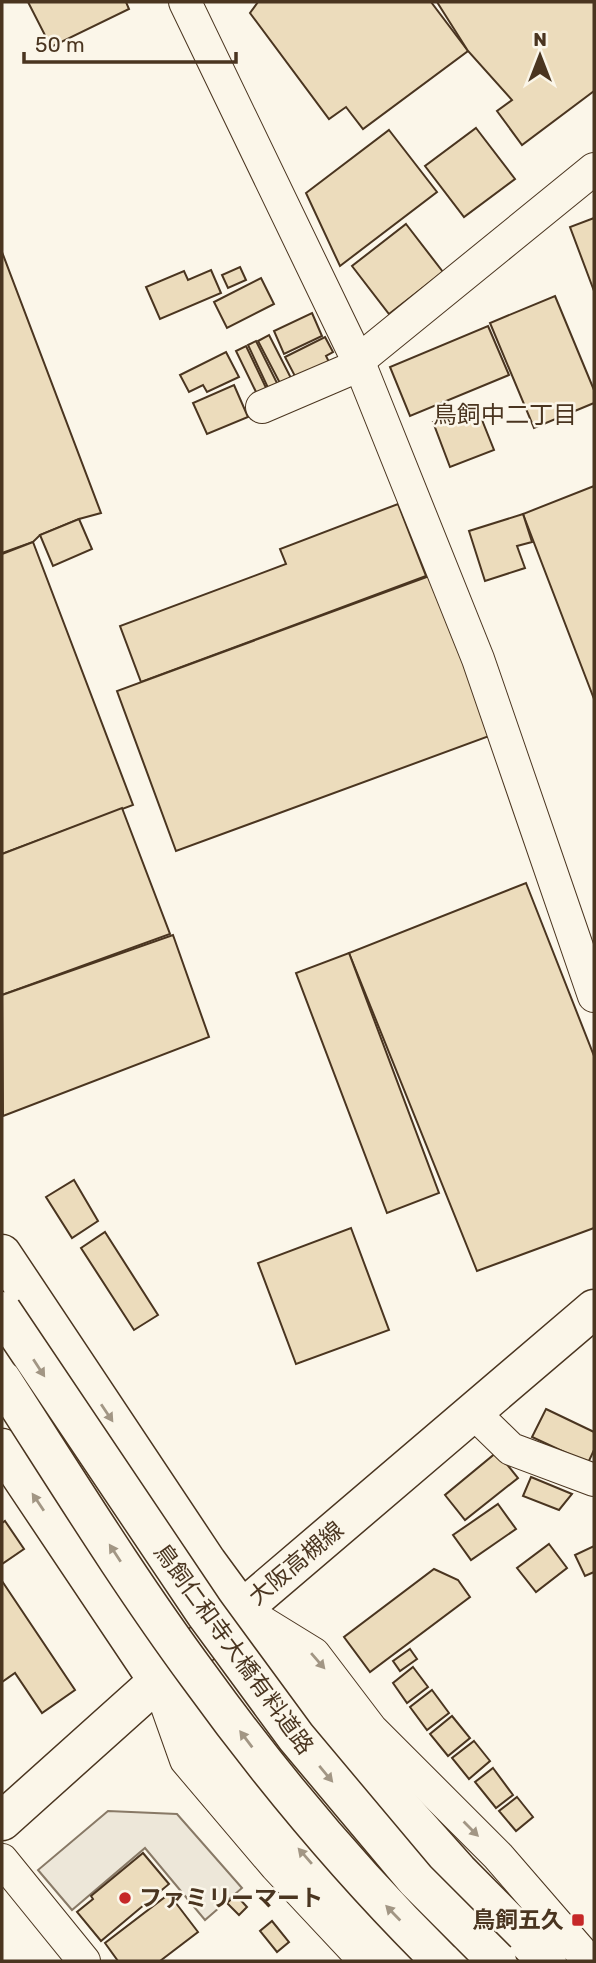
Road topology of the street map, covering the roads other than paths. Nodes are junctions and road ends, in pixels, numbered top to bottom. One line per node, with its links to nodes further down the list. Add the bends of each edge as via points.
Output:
1 (185, 2): 3 (street)
2 (594, 169): 3 (street)
3 (359, 363): 4 (street); 5 (street, via 478,659)
4 (262, 407)
5 (594, 996)
6 (2, 1254): 13 (main road, one-way to 13)
7 (594, 1309): 10 (main road, 大阪高槻線)
8 (2, 1311): 21 (main road, 鳥飼仁和寺大橋有料道路, one-way to 21, bridge, via 205,1614 296,1737 416,1880)
9 (2, 1380): 20 (main road, 鳥飼仁和寺大橋有料道路, one-way to 9, bridge, via 386,1906 254,1751 196,1674)
10 (473, 1412): 12 (street, via 512,1449); 13 (main road, 大阪高槻線)
11 (2, 1448): 14 (main road, one-way to 11)
12 (594, 1480)
13 (241, 1610): 14 (main road, 大阪高槻線); 22 (main road, via 358,1759); 23 (street, one-way to 23, via 314,1654 371,1730 498,1856)
14 (158, 1681): 15 (main road, 大阪高槻線); 18 (street, via 186,1760); 19 (main road, one-way to 14, via 348,1907)
15 (2, 1821)
16 (2, 1860): 17 (street)
17 (69, 1956)
18 (365, 1961)
19 (400, 1961)
20 (441, 1961)
21 (497, 1961)
22 (547, 1961)
23 (589, 1961)

